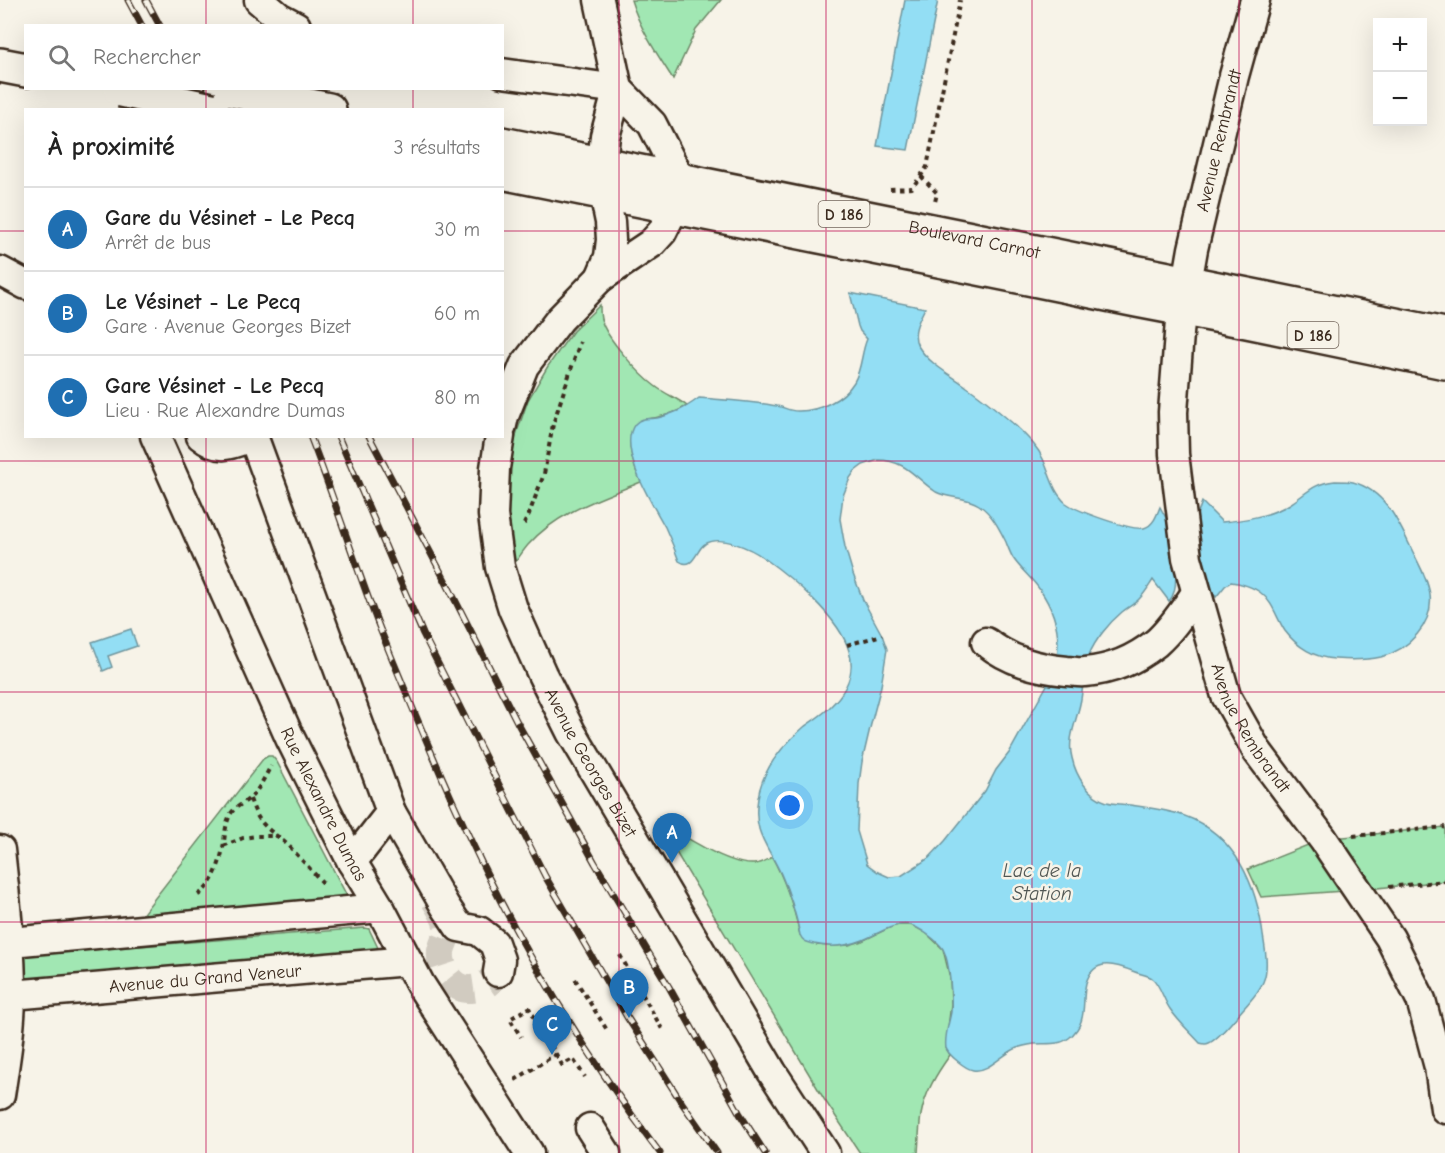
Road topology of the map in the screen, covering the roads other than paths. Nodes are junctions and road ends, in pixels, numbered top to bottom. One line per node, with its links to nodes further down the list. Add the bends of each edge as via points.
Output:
1 (259, 0): 4 (street)
2 (599, 0): 10 (street)
3 (1255, 0): 21 (street, Avenue Rembrandt)
4 (292, 24)
5 (0, 43): 6 (main road)
6 (24, 48)
7 (0, 65): 8 (main road)
8 (24, 70)
9 (504, 72): 10 (street)
10 (618, 89): 16 (street, via 605,136); 17 (street, via 652,124)
11 (133, 90): 12 (main road, bridge)
12 (224, 96): 13 (main road)
13 (314, 108)
14 (504, 145): 16 (main road, Boulevard Carnot / D 186)
15 (504, 172): 16 (main road, Boulevard Carnot / D 186)
16 (603, 178): 17 (main road, Boulevard Carnot / D 186); 20 (street, via 611,240 609,257)
17 (678, 193): 20 (street, via 662,232 652,243); 21 (main road, Boulevard Carnot / D 186, via 1137,300)
18 (0, 271): 19 (street)
19 (24, 284)
20 (591, 287): 24 (street, via 524,366)
21 (1184, 296): 22 (main road, Boulevard Carnot / D 186, via 1255,296); 23 (main road, Boulevard Carnot / D 186); 30 (street, Avenue Rembrandt, via 1173,412 1174,454 1187,558)
22 (1445, 335)
23 (1445, 362)
24 (504, 416)
25 (156, 438): 34 (street, Rue Alexandre Dumas, via 290,738)
26 (204, 438): 27 (street, via 223,446)
27 (247, 438)
28 (254, 438): 32 (street)
29 (500, 438): 45 (street, Avenue Georges Bizet, via 493,515 500,567 513,609 542,674 571,732 772,1072)
30 (1197, 593): 31 (street, via 1157,642 1135,658 1112,667 1084,672 1035,667 997,651); 41 (street, Avenue Rembrandt, via 1226,696 1257,751 1390,938 1421,1000 1439,1067)
31 (986, 642)
32 (391, 812): 34 (street); 38 (street, via 459,927 479,931 494,943 500,960)
33 (0, 849): 36 (street)
34 (352, 862): 35 (street, Rue Alexandre Dumas)
35 (380, 908): 36 (street); 37 (street, Rue Alexandre Dumas)
36 (4, 942): 39 (street)
37 (408, 961): 39 (street, Avenue du Grand Veneur); 43 (street, Rue Alexandre Dumas)
38 (498, 972)
39 (5, 995): 40 (street, via 5,1067)
40 (0, 1095)
41 (1445, 1109)
42 (590, 1128): 44 (street)
43 (529, 1153)
44 (606, 1153)
45 (825, 1153)

